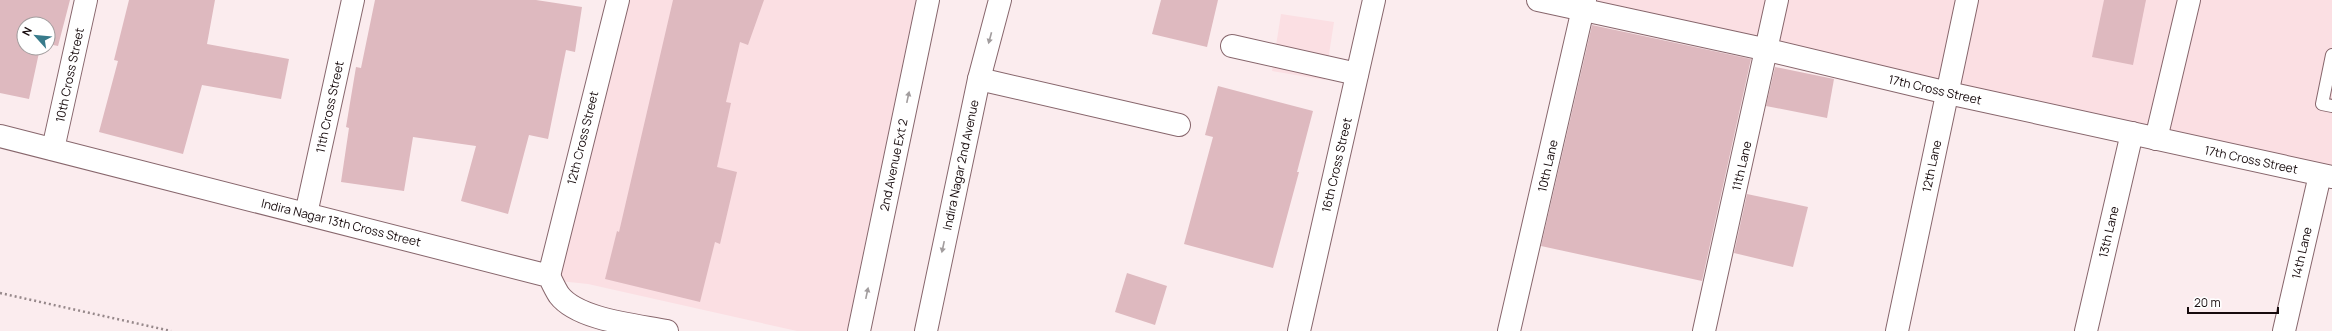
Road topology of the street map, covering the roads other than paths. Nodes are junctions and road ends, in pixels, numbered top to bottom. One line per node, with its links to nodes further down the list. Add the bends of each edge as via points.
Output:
1 (86, 0): 23 (street, 10th Cross Street)
2 (354, 0): 25 (street, 11th Cross Street)
3 (618, 0): 26 (street, 12th Cross Street)
4 (928, 0): 28 (street, 2nd Avenue Ext 2, one-way to 4)
5 (1000, 0): 16 (street, Indira Nagar 2nd Avenue, one-way to 16)
6 (1374, 0): 15 (street, 16th Cross Street)
7 (1538, 0): 11 (street, 17th Cross Street)
8 (1777, 0): 13 (street, 11th Lane)
9 (1967, 0): 17 (street, 12th Lane)
10 (2189, 0): 22 (street)
11 (1584, 5): 13 (street, 17th Cross Street); 31 (street, 10th Lane)
12 (1232, 46): 15 (street)
13 (1768, 50): 17 (street, 17th Cross Street); 32 (street, 11th Lane)
14 (2332, 55): 18 (lane, via 2322,104)
15 (1357, 74): 30 (street, 16th Cross Street)
16 (979, 79): 19 (street); 29 (street, Indira Nagar 2nd Avenue, one-way to 29)
17 (1948, 93): 20 (street, 17th Cross Street); 33 (street, 12th Lane)
18 (2332, 106)
19 (1179, 125)
20 (2132, 133): 22 (street, 17th Cross Street); 34 (street, 13th Lane)
21 (0, 136): 23 (street, Indira Nagar 13th Cross Street)
22 (2156, 139): 24 (street, 17th Cross Street)
23 (53, 149): 25 (street, Indira Nagar 13th Cross Street)
24 (2326, 176): 35 (street, 14th Lane)
25 (306, 214): 26 (street, Indira Nagar 13th Cross Street)
26 (549, 276): 27 (street, via 560,296 572,306 596,316)
27 (667, 331)
28 (859, 331)
29 (926, 331)
30 (1299, 331)
31 (1509, 331)
32 (1704, 331)
33 (1897, 331)
34 (2086, 331)
35 (2284, 331)

